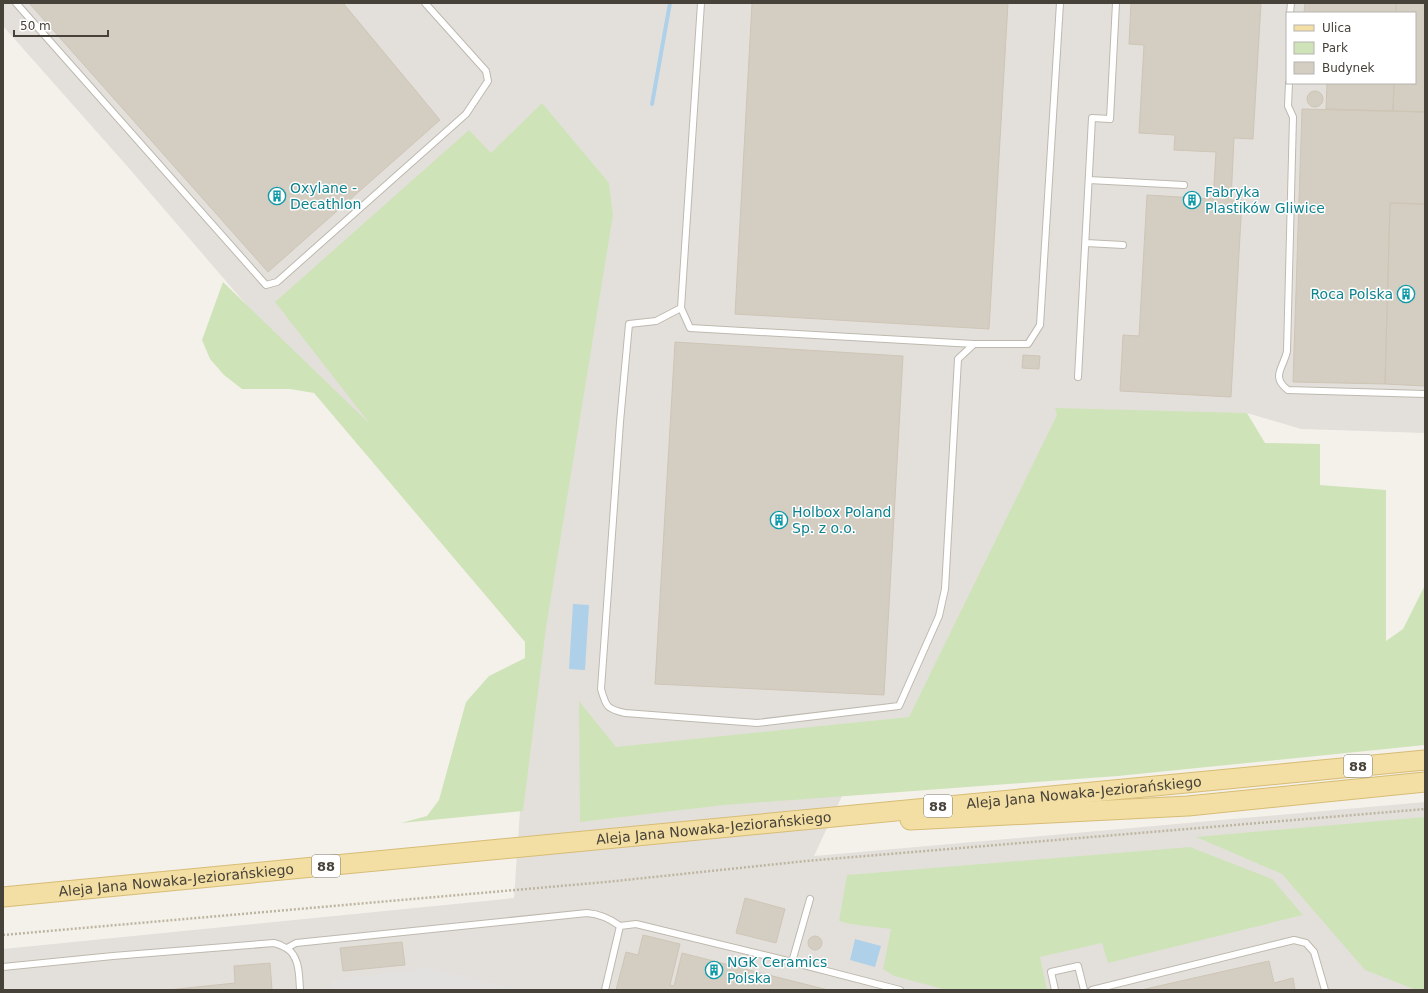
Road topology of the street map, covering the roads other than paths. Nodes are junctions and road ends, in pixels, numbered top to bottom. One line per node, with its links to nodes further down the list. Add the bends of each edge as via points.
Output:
1 (16, 3): 2 (lane, via 266,284 277,282 466,114 488,81 486,71)
2 (425, 3)
3 (701, 3): 11 (lane)
4 (1060, 3): 12 (lane, via 1040,325 1028,344)
5 (1116, 3): 7 (lane, via 1110,119 1092,118)
6 (1289, 84): 14 (lane, via 1288,106 1293,117 1287,351 1278,380 1281,386 1288,390)
7 (1089, 180): 8 (lane); 9 (lane)
8 (1184, 185)
9 (1086, 243): 10 (lane); 13 (lane)
10 (1123, 245)
11 (681, 308): 12 (lane, via 690,328); 12 (lane, via 656,321 629,324 601,689 605,703 612,710 625,713 757,723 899,706 939,616 943,596 958,358)
12 (974, 344)
13 (1078, 377)
14 (1425, 394)
15 (1425, 760): 17 (main road, Aleja Jana Nowaka-Jeziorańskiego / 88)
16 (1425, 782): 17 (main road, via 1188,806 923,820)
17 (811, 819): 18 (main road, Aleja Jana Nowaka-Jeziorańskiego / 88)
18 (3, 897)
19 (810, 899): 22 (lane)
20 (620, 926): 21 (lane, via 610,918 587,912 296,943); 22 (lane, via 636,924 651,927); 25 (lane)
21 (287, 948): 23 (lane, via 274,943); 24 (lane, via 294,954 297,962)
22 (792, 962): 26 (lane)
23 (3, 967)
24 (300, 990)
25 (605, 990)
26 (900, 990)
27 (1055, 990): 28 (lane, via 1051,972 1078,966)
28 (1084, 990)
29 (1092, 990): 30 (lane, via 1294,940 1306,943 1314,952)
30 (1325, 990)

